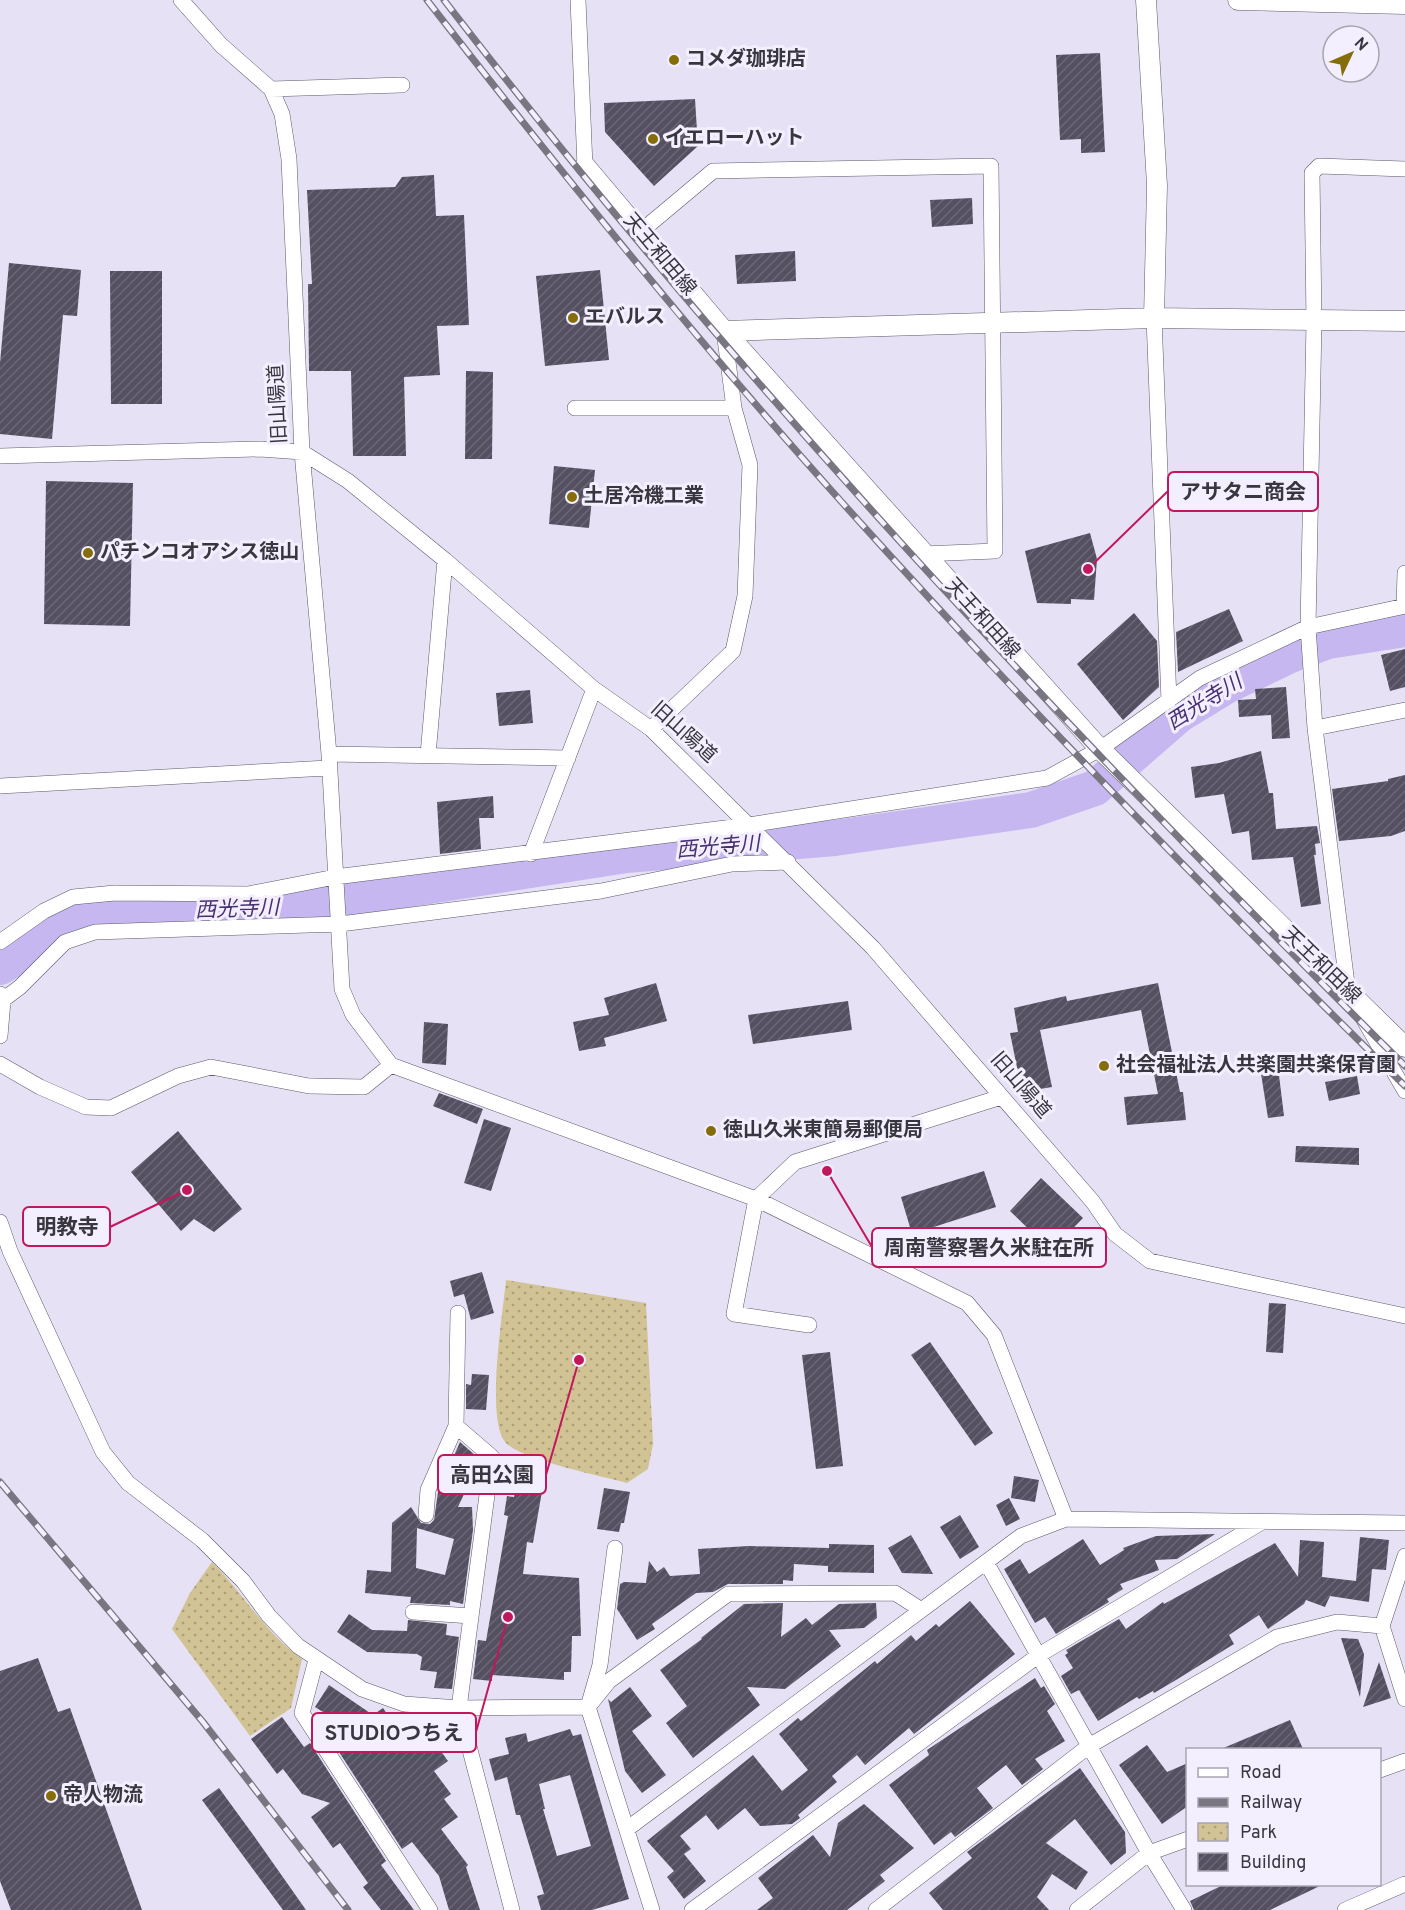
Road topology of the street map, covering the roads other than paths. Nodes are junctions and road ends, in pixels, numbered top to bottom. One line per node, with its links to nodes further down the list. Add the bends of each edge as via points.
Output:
1 (181, 0): 7 (street, 旧山陽道, via 221,45)
2 (578, 0): 8 (street)
3 (1146, 0): 11 (street, via 1157,185)
4 (1238, 0): 5 (street)
5 (1405, 4)
6 (402, 85): 7 (street)
7 (271, 89): 18 (street, 旧山陽道, via 282,114 289,159)
8 (585, 166): 10 (street, 天王和田線)
9 (1405, 169): 13 (street, via 1319,166 1312,173)
10 (639, 233): 14 (street, via 713,171 992,166); 15 (street, 天王和田線)
11 (1154, 318): 13 (street); 14 (street); 26 (street)
12 (1405, 321): 13 (street)
13 (1314, 322): 24 (street)
14 (992, 324): 15 (street); 20 (street, via 995,551)
15 (724, 331): 17 (street); 20 (street, 天王和田線)
16 (576, 408): 17 (street)
17 (734, 408): 29 (street, via 750,465 745,596 733,651)
18 (302, 452): 19 (street, via 260,449); 21 (street, 旧山陽道, via 348,481); 33 (street)
19 (0, 456)
20 (923, 554): 30 (street, 天王和田線)
21 (445, 560): 25 (street, 旧山陽道); 31 (street)
22 (1405, 573): 23 (street)
23 (1404, 606): 24 (street)
24 (1308, 627): 26 (street, via 1200,678); 28 (street)
25 (594, 689): 29 (street, 旧山陽道); 32 (street)
26 (1168, 701): 30 (street)
27 (1405, 710): 28 (street)
28 (1315, 728): 41 (street)
29 (651, 729): 35 (street, 旧山陽道)
30 (1100, 749): 35 (street, via 1047,778); 41 (street, 天王和田線)
31 (428, 755): 32 (street); 33 (street)
32 (568, 758): 36 (street)
33 (328, 761): 34 (street); 38 (street)
34 (0, 786)
35 (749, 825): 36 (street); 37 (street, 旧山陽道)
36 (531, 854): 38 (street)
37 (788, 862): 39 (street, via 732,864 601,891); 48 (street, 旧山陽道, via 873,948)
38 (335, 877): 39 (street); 40 (street, via 248,894 115,893 73,897 44,911)
39 (340, 924): 42 (street, via 95,932 65,942); 46 (street, via 342,989 353,1015)
40 (0, 942)
41 (1348, 992): 44 (street, 天王和田線); 47 (street)
42 (1, 999): 43 (street)
43 (0, 1036)
44 (1405, 1047)
45 (0, 1064): 46 (street, via 40,1088 86,1107 111,1108 178,1076 211,1067 309,1086 364,1087)
46 (391, 1065): 49 (street)
47 (1405, 1091)
48 (1001, 1097): 49 (street, via 795,1162); 52 (street, 旧山陽道, via 1093,1202 1115,1234 1150,1261)
49 (756, 1199): 53 (street, via 734,1314); 56 (street, via 967,1303 994,1335)
50 (0, 1222): 67 (street, via 103,1452 128,1483 202,1540 243,1581 269,1616)
51 (458, 1313): 54 (street)
52 (1405, 1316)
53 (809, 1325)
54 (456, 1426): 55 (street, via 428,1490); 64 (street, via 492,1457)
55 (426, 1515)
56 (1066, 1519): 57 (street); 61 (street, via 1021,1536)
57 (1262, 1521): 58 (street); 66 (street)
58 (1405, 1523)
59 (615, 1548): 69 (street, via 600,1665)
60 (1405, 1556): 65 (street)
61 (986, 1562): 62 (street); 66 (street)
62 (920, 1609): 69 (street, via 895,1593 728,1594 609,1681); 74 (street)
63 (413, 1612): 64 (street)
64 (471, 1616): 70 (street)
65 (1382, 1626): 68 (street); 71 (street, via 1337,1622 1277,1637)
66 (1039, 1655): 71 (street); 81 (street)
67 (316, 1660): 70 (street, via 362,1689 404,1704); 78 (street, via 302,1713)
68 (1405, 1699)
69 (588, 1707): 70 (street); 74 (street)
70 (459, 1708): 79 (street)
71 (1089, 1746): 76 (street); 82 (street)
72 (1405, 1761): 73 (street)
73 (1381, 1770)
74 (627, 1829): 80 (street)
75 (1186, 1840): 76 (street)
76 (1149, 1853): 83 (street); 84 (street)
77 (1405, 1884): 85 (street)
78 (430, 1910)
79 (512, 1910)
80 (652, 1910)
81 (692, 1910)
82 (876, 1910)
83 (1077, 1910)
84 (1184, 1910)
85 (1345, 1910)

